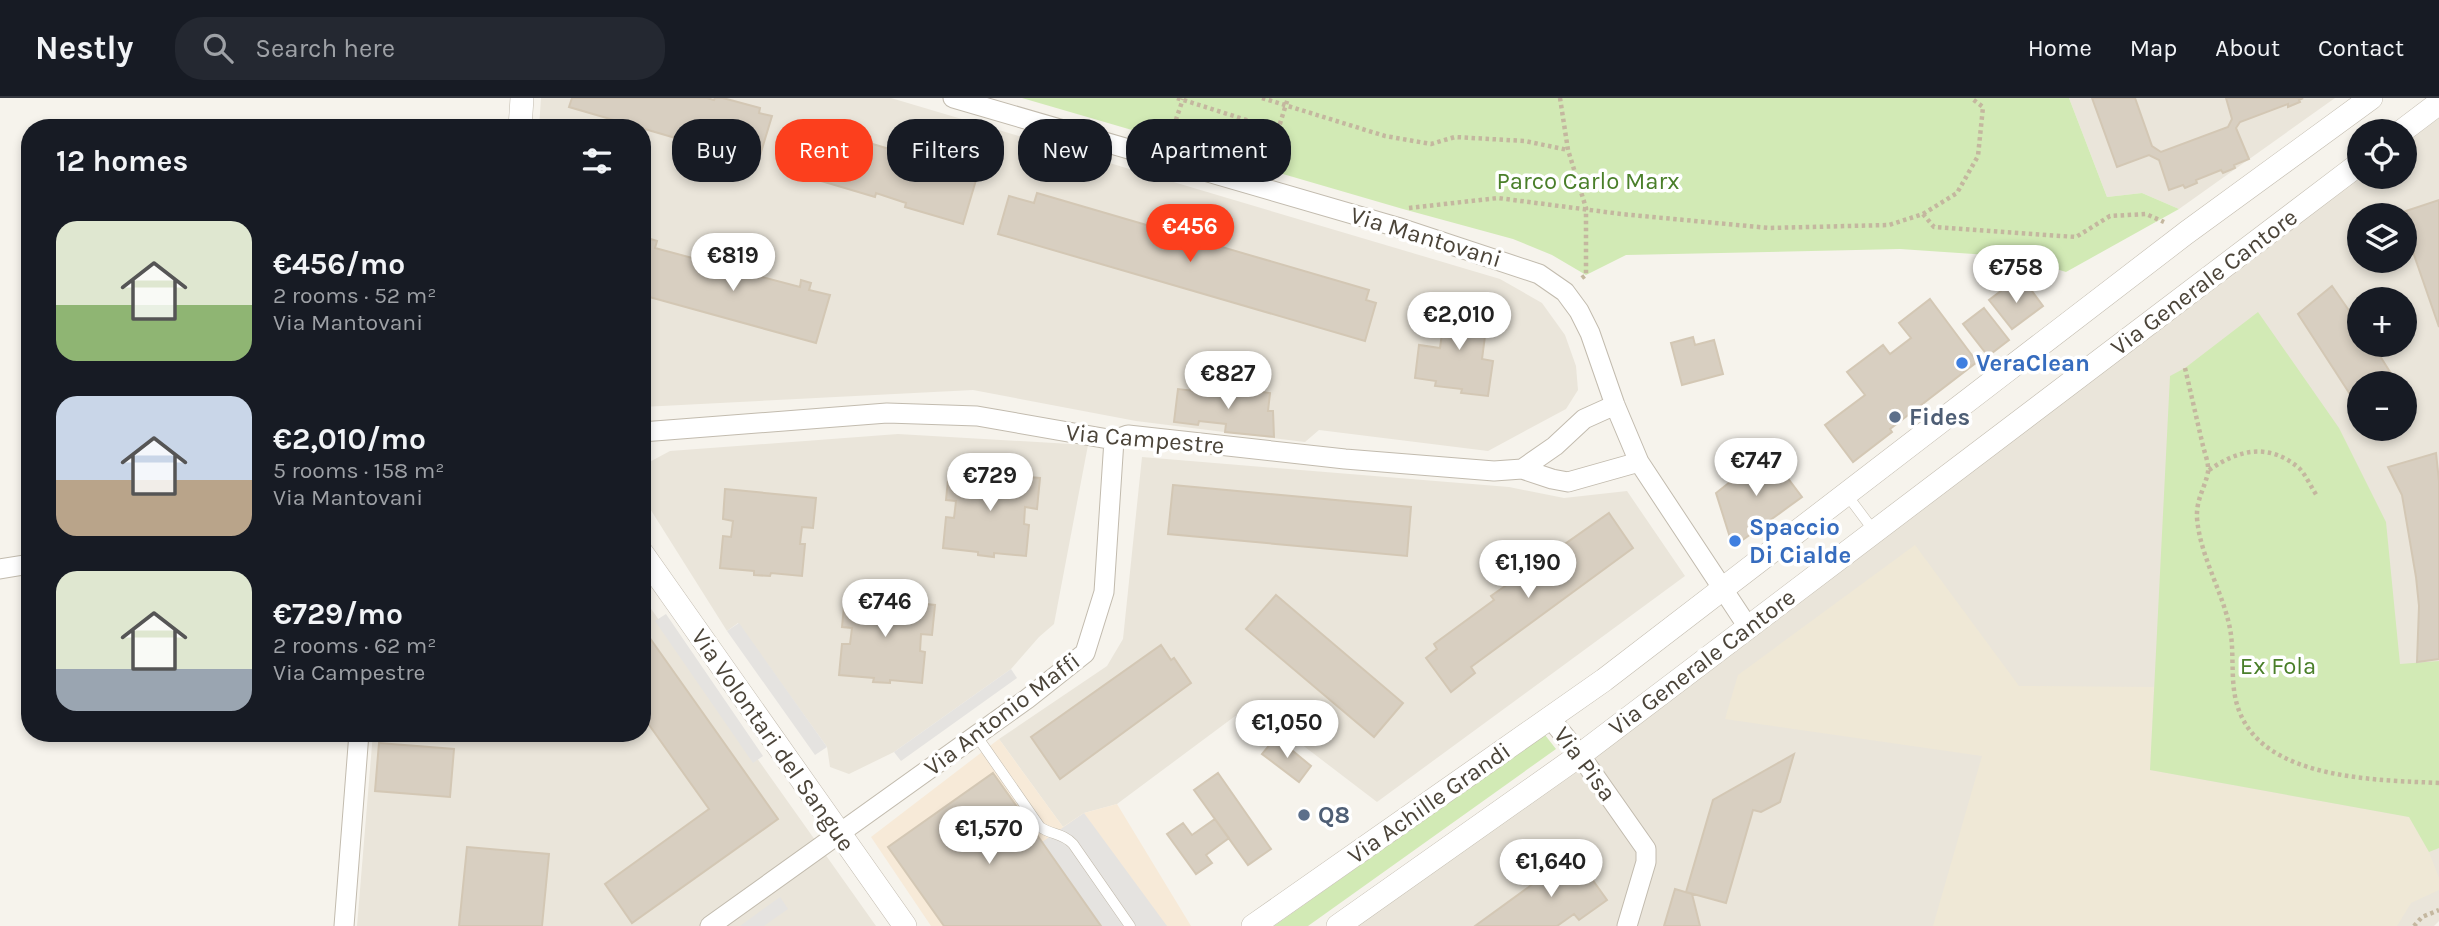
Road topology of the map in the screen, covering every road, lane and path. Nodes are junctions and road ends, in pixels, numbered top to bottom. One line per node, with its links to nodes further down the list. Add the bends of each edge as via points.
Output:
1 (522, 98): 11 (street)
2 (953, 98): 14 (street, Via Mantovani)
3 (1262, 98): 10 (path)
4 (1288, 98): 10 (path)
5 (1560, 98): 15 (path)
6 (1971, 98): 19 (path, via 1983,107 1979,156 1957,193)
7 (2371, 98): 21 (street, Via Generale Cantore)
8 (1181, 99): 10 (path, via 1278,130); 12 (path)
9 (2439, 103): 13 (street)
10 (1286, 105): 15 (path, via 1384,136 1431,144 1455,137 1525,141)
11 (521, 119)
12 (1175, 119)
13 (2417, 120)
14 (1126, 149)
15 (1567, 150): 18 (path)
16 (2347, 173): 32 (street, Via Generale Cantore)
17 (1241, 182): 20 (street, Via Mantovani)
18 (1586, 208): 19 (path, via 1769,228 1889,225); 20 (path, via 1498,198 1403,209); 22 (path, via 1586,275)
19 (1923, 214): 21 (path, via 1934,226 2076,236 2110,216 2146,214)
20 (1397, 227): 22 (street, Via Mantovani, via 1529,270)
21 (2186, 233): 30 (street, Via Generale Cantore)
22 (1565, 292): 24 (street, Via Mantovani, via 1590,333)
23 (2185, 369): 29 (path)
24 (1615, 405): 27 (street, Via Mantovani); 28 (street, via 1584,419)
25 (651, 431): 26 (street, Via Campestre, via 887,413 977,416)
26 (1114, 440): 28 (street, Via Campestre, via 1128,435 1359,460 1494,471); 40 (street, Via Antonio Maffi, via 1104,592 1085,653)
27 (1639, 462): 28 (street, Via Campestre, via 1568,482); 36 (street, Via Mantovani)
28 (1522, 469)
29 (2209, 470): 31 (path, via 2230,456 2255,451 2279,456 2300,469); 43 (path, via 2197,516 2230,626 2234,690 2249,732 2265,748 2315,768 2371,779)
30 (1846, 495): 32 (lane); 36 (street, Via Generale Cantore)
31 (2316, 496)
32 (1874, 531): 37 (street, Via Generale Cantore)
33 (21, 566): 35 (street)
34 (651, 567): 44 (street, Via Volontari del Sangue)
35 (0, 569)
36 (1722, 591): 37 (street, Via Mantovani); 38 (street, Via Generale Cantore)
37 (1748, 627): 42 (street, Via Generale Cantore)
38 (1604, 680): 39 (street, Via Achille Grandi)
39 (1550, 719): 42 (street, Via Pisa); 50 (street, Via Achille Grandi)
40 (976, 735): 44 (street, Via Antonio Maffi); 49 (lane, via 1040,827 1073,844)
41 (358, 742): 46 (street)
42 (1580, 755): 51 (street, Via Achille Grandi); 52 (street, Via Pisa, via 1646,849)
43 (2439, 783)
44 (838, 833): 47 (street, Via Antonio Maffi); 48 (street, Via Volontari del Sangue)
45 (2439, 910): 53 (path)
46 (344, 926)
47 (710, 926)
48 (905, 926)
49 (1130, 926)
50 (1253, 926)
51 (1338, 926)
52 (1627, 926)
53 (2414, 926)

